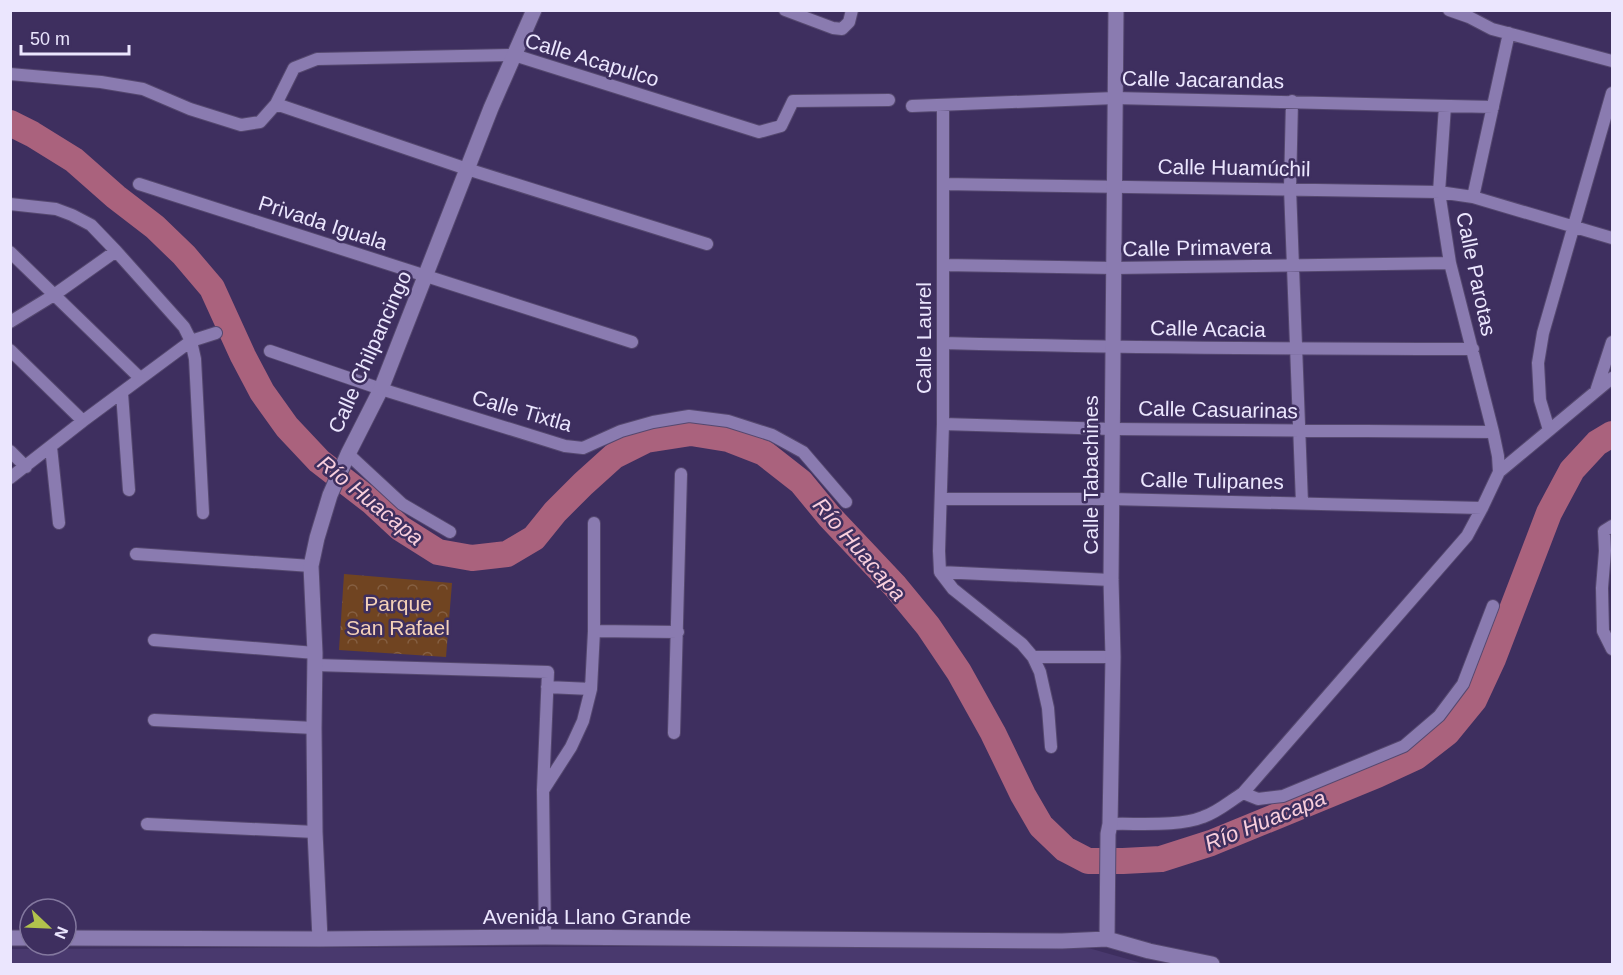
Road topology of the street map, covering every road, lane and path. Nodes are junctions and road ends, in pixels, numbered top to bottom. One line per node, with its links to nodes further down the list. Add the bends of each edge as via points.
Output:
1 (534, 10): 8 (street, Calle Chilpancingo)
2 (785, 10): 3 (street, via 842,29)
3 (852, 10)
4 (1116, 10): 12 (street, Calle Tabachines)
5 (1449, 10): 6 (street)
6 (1470, 14): 7 (street, via 1492,29)
7 (1509, 33): 9 (street); 19 (street, Calle Parotas)
8 (514, 55): 13 (street, Calle Acapulco, via 759,132 781,126 793,101); 15 (street, Calle Acapulco, via 317,59 294,68); 20 (street, Calle Chilpancingo)
9 (1612, 62)
10 (10, 74): 15 (street, Calle Acapulco, via 143,89 241,125 260,122)
11 (1612, 93): 28 (street)
12 (1115, 98): 14 (street, Calle Jacarandas); 16 (street, Calle Jacarandas); 23 (street, Calle Tabachines)
13 (889, 100)
14 (1292, 101): 18 (street, Calle Jacarandas); 24 (street)
15 (276, 104): 20 (street)
16 (943, 105): 17 (street, Calle Jacarandas); 22 (street, Calle Laurel)
17 (912, 106)
18 (1445, 106): 19 (street, Calle Jacarandas); 25 (street)
19 (1493, 107): 26 (street, Calle Parotas)
20 (467, 169): 30 (street); 37 (street, Calle Chilpancingo)
21 (139, 184): 37 (street, Privada Iguala)
22 (943, 184): 23 (street, Calle Huamúchil); 34 (street, Calle Laurel)
23 (1115, 187): 24 (street, Calle Huamúchil); 36 (street, Calle Tabachines)
24 (1290, 188): 25 (street, Calle Huamúchil); 35 (street)
25 (1439, 192): 26 (street, Calle Parotas); 33 (street, Calle Parotas)
26 (1473, 197): 28 (street)
27 (10, 204): 31 (street, via 56,209 72,215 91,225)
28 (1574, 226): 29 (street); 59 (street, via 1543,333 1539,363 1540,400)
29 (1612, 238)
30 (707, 244)
31 (116, 251): 38 (street); 41 (street, via 184,327)
32 (10, 252): 38 (street)
33 (1450, 263): 35 (street, Calle Primavera); 46 (street, Calle Parotas)
34 (943, 266): 36 (street, Calle Primavera); 44 (street, Calle Laurel)
35 (1294, 266): 36 (street, Calle Primavera); 48 (street)
36 (1114, 268): 45 (street, Calle Tabachines)
37 (426, 276): 42 (street, Privada Iguala); 52 (street, Calle Chilpancingo)
38 (54, 295): 39 (street); 50 (street)
39 (10, 322)
40 (216, 333): 41 (street)
41 (191, 340): 50 (street); 74 (street)
42 (632, 342)
43 (1612, 342): 53 (street)
44 (943, 343): 45 (street, Calle Acacia); 56 (street, Calle Laurel)
45 (1113, 348): 48 (street, Calle Acacia); 57 (street, Calle Tabachines)
46 (1473, 349): 48 (street, Calle Acacia); 60 (street, Calle Parotas)
47 (10, 350): 55 (street)
48 (1295, 350): 58 (street)
49 (270, 351): 52 (street, Calle Tixtla)
50 (140, 378): 54 (street)
51 (1612, 378): 53 (street)
52 (381, 389): 63 (street, Calle Chilpancingo); 71 (street, Calle Tixtla, via 565,446 583,448 653,422 689,416 728,421 772,435 803,453)
53 (1596, 392): 59 (street)
54 (122, 393): 55 (street); 68 (street)
55 (83, 421): 61 (street)
56 (943, 424): 57 (street, Calle Casuarinas); 70 (street, Calle Laurel)
57 (1113, 429): 58 (street, Calle Casuarinas); 69 (street, Calle Tabachines)
58 (1299, 430): 60 (street, Calle Casuarinas); 72 (street)
59 (1549, 430): 65 (street)
60 (1492, 432): 65 (street, Calle Parotas)
61 (51, 447): 64 (street); 75 (street)
62 (10, 451): 64 (street)
63 (348, 454): 78 (street, via 402,504); 80 (street, Calle Chilpancingo, via 330,495)
64 (26, 467): 67 (street)
65 (1499, 472): 73 (street)
66 (681, 474): 85 (street)
67 (10, 478)
68 (129, 490)
69 (1112, 498): 70 (street, Calle Tulipanes); 72 (street, Calle Tulipanes); 82 (street, Calle Tabachines)
70 (941, 499): 81 (street, Calle Laurel)
71 (846, 502)
72 (1302, 503): 73 (street, Calle Tulipanes)
73 (1482, 508): 98 (street, via 1467,536)
74 (203, 513)
75 (59, 523)
76 (594, 523): 84 (street)
77 (1608, 528): 87 (street, via 1602,588 1603,631)
78 (450, 532)
79 (136, 554): 80 (street)
80 (311, 566): 90 (street, Calle Chilpancingo)
81 (940, 572): 82 (street); 88 (street, via 953,589)
82 (1111, 580): 89 (street, Calle Tabachines)
83 (1493, 606): 98 (street, via 1463,684 1439,716 1404,746 1283,796 1258,799)
84 (594, 631): 85 (street); 92 (street)
85 (678, 632): 95 (street)
86 (154, 640): 90 (street)
87 (1612, 649)
88 (1033, 657): 89 (street); 96 (street, via 1048,708)
89 (1113, 657): 100 (street, Calle Tabachines)
90 (315, 659): 91 (street, via 548,672); 94 (street, Calle Chilpancingo)
91 (547, 687): 92 (street); 97 (street)
92 (591, 689): 97 (street, via 571,747)
93 (154, 720): 94 (street)
94 (314, 728): 101 (street, Calle Chilpancingo)
95 (674, 733)
96 (1051, 747)
97 (543, 790): 102 (street)
98 (1243, 793): 100 (street, via 1217,811 1188,822)
99 (147, 824): 101 (street)
100 (1109, 829): 105 (street, Calle Tabachines)
101 (315, 832): 104 (street, Calle Chilpancingo)
102 (545, 937): 104 (street, Avenida Llano Grande); 105 (street, Avenida Llano Grande)
103 (78, 938): 104 (street, Avenida Llano Grande)
104 (320, 939)
105 (1107, 939): 106 (street, Avenida Llano Grande)
106 (1212, 964)

